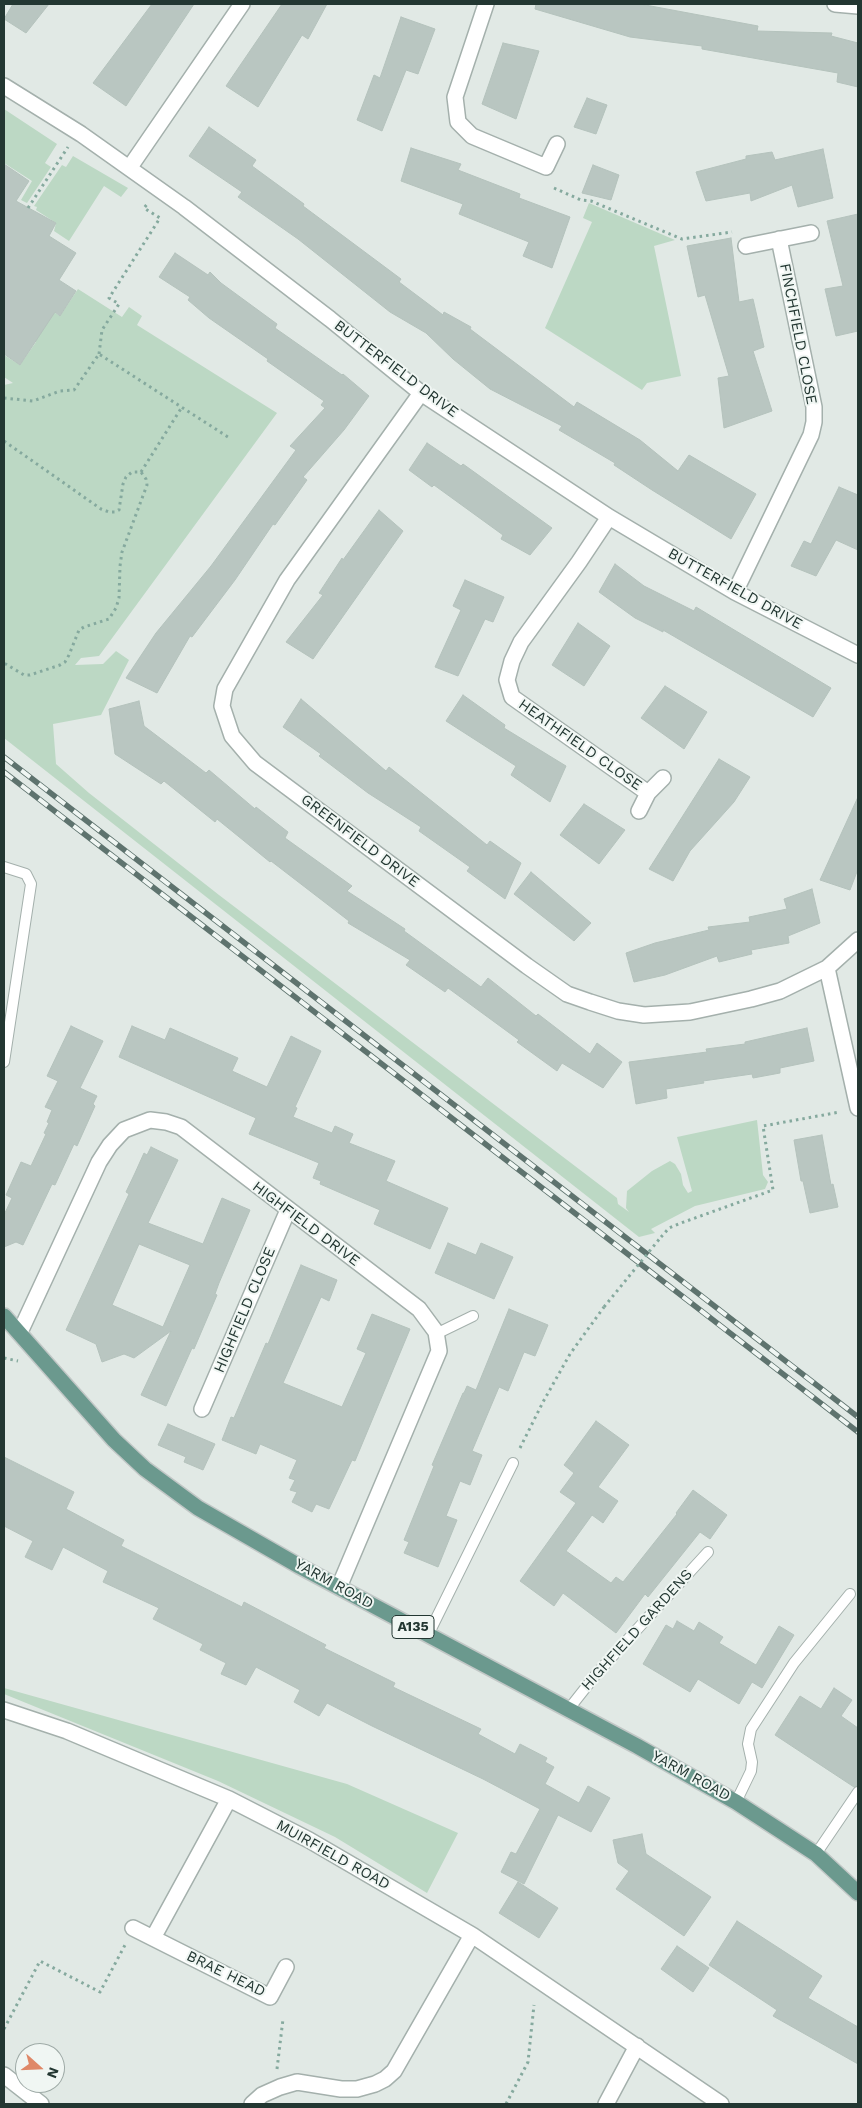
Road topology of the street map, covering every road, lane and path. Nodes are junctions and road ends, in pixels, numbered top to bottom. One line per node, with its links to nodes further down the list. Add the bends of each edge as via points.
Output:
1 (242, 4): 8 (street)
2 (486, 4): 6 (street, via 454,97 458,122 472,136 546,167)
3 (835, 4): 4 (street)
4 (858, 6)
5 (4, 86): 8 (street, BUTTERFIELD DRIVE)
6 (557, 144)
7 (69, 145): 11 (path)
8 (130, 167): 17 (street, BUTTERFIELD DRIVE)
9 (554, 188): 12 (path, via 682,239)
10 (150, 198): 16 (path, via 144,208 160,218 109,298 119,304 102,330)
11 (28, 208)
12 (734, 232)
13 (811, 233): 14 (street)
14 (779, 239): 15 (street); 24 (street, FINCHFIELD CLOSE, via 814,407 814,422 811,435)
15 (746, 246)
16 (98, 354): 18 (path, via 74,390 60,391 32,401); 19 (path)
17 (421, 392): 23 (street, BUTTERFIELD DRIVE); 32 (street, GREENFIELD DRIVE, via 287,580 225,689 222,706 232,736 255,763 567,994 644,1016 690,1012 780,991)
18 (4, 398)
19 (182, 407): 20 (path); 22 (path)
20 (228, 437)
21 (4, 441): 22 (path, via 109,512 115,512 121,506 126,477 132,472)
22 (141, 472): 26 (path, via 147,485 122,552 119,598 109,619 79,630 70,655 60,665 24,675)
23 (609, 517): 24 (street, BUTTERFIELD DRIVE); 28 (street, HEATHFIELD CLOSE, via 521,642 507,680 512,697)
24 (735, 592): 25 (street, BUTTERFIELD DRIVE)
25 (858, 655)
26 (4, 663)
27 (663, 778): 28 (street)
28 (648, 793): 29 (street)
29 (639, 811)
30 (4, 867): 33 (lane, via 22,871 31,884)
31 (858, 940): 32 (street, GREENFIELD DRIVE)
32 (827, 968): 34 (street)
33 (4, 1062)
34 (852, 1110): 41 (path, bridge, via 763,1126 773,1190 668,1228 570,1354)
35 (288, 1210): 38 (street, HIGHFIELD DRIVE, via 181,1128 150,1120 130,1127 110,1145 99,1162); 39 (street, HIGHFIELD DRIVE, via 419,1310); 40 (street, HIGHFIELD CLOSE)
36 (4, 1316): 38 (main road, YARM ROAD / A135)
37 (473, 1316): 39 (lane)
38 (20, 1332): 43 (main road, YARM ROAD / A135, via 100,1425 145,1469 204,1512)
39 (436, 1334): 43 (street, via 439,1351 433,1369)
40 (202, 1409)
41 (513, 1462): 45 (lane)
42 (708, 1552): 46 (lane, HIGHFIELD GARDENS, via 598,1672)
43 (339, 1587): 45 (main road, YARM ROAD / A135)
44 (850, 1594): 50 (lane, via 794,1663 751,1729 748,1744 751,1771)
45 (428, 1635): 46 (main road, YARM ROAD / A135)
46 (568, 1710): 50 (main road, YARM ROAD / A135)
47 (5, 1715): 49 (street, MUIRFIELD ROAD, via 67,1731)
48 (858, 1792): 51 (lane)
49 (229, 1799): 54 (street, MUIRFIELD ROAD, via 309,1840); 55 (street)
50 (736, 1802): 51 (main road, YARM ROAD / A135)
51 (816, 1854): 52 (main road, YARM ROAD / A135)
52 (858, 1893)
53 (130, 1934): 55 (street, BRAE HEAD); 59 (path, via 100,1992 40,1960)
54 (472, 1935): 60 (street, MUIRFIELD ROAD); 64 (street, via 394,2071 385,2079 357,2090 297,2082 262,2095)
55 (153, 1938): 56 (street, BRAE HEAD, via 270,1997)
56 (286, 1967)
57 (534, 2005): 65 (path, via 528,2062)
58 (283, 2020): 61 (path)
59 (4, 2029)
60 (637, 2046): 66 (street); 67 (street, MUIRFIELD ROAD)
61 (277, 2072)
62 (4, 2075): 63 (street)
63 (41, 2104)
64 (252, 2104)
65 (506, 2104)
66 (606, 2104)
67 (721, 2104)

